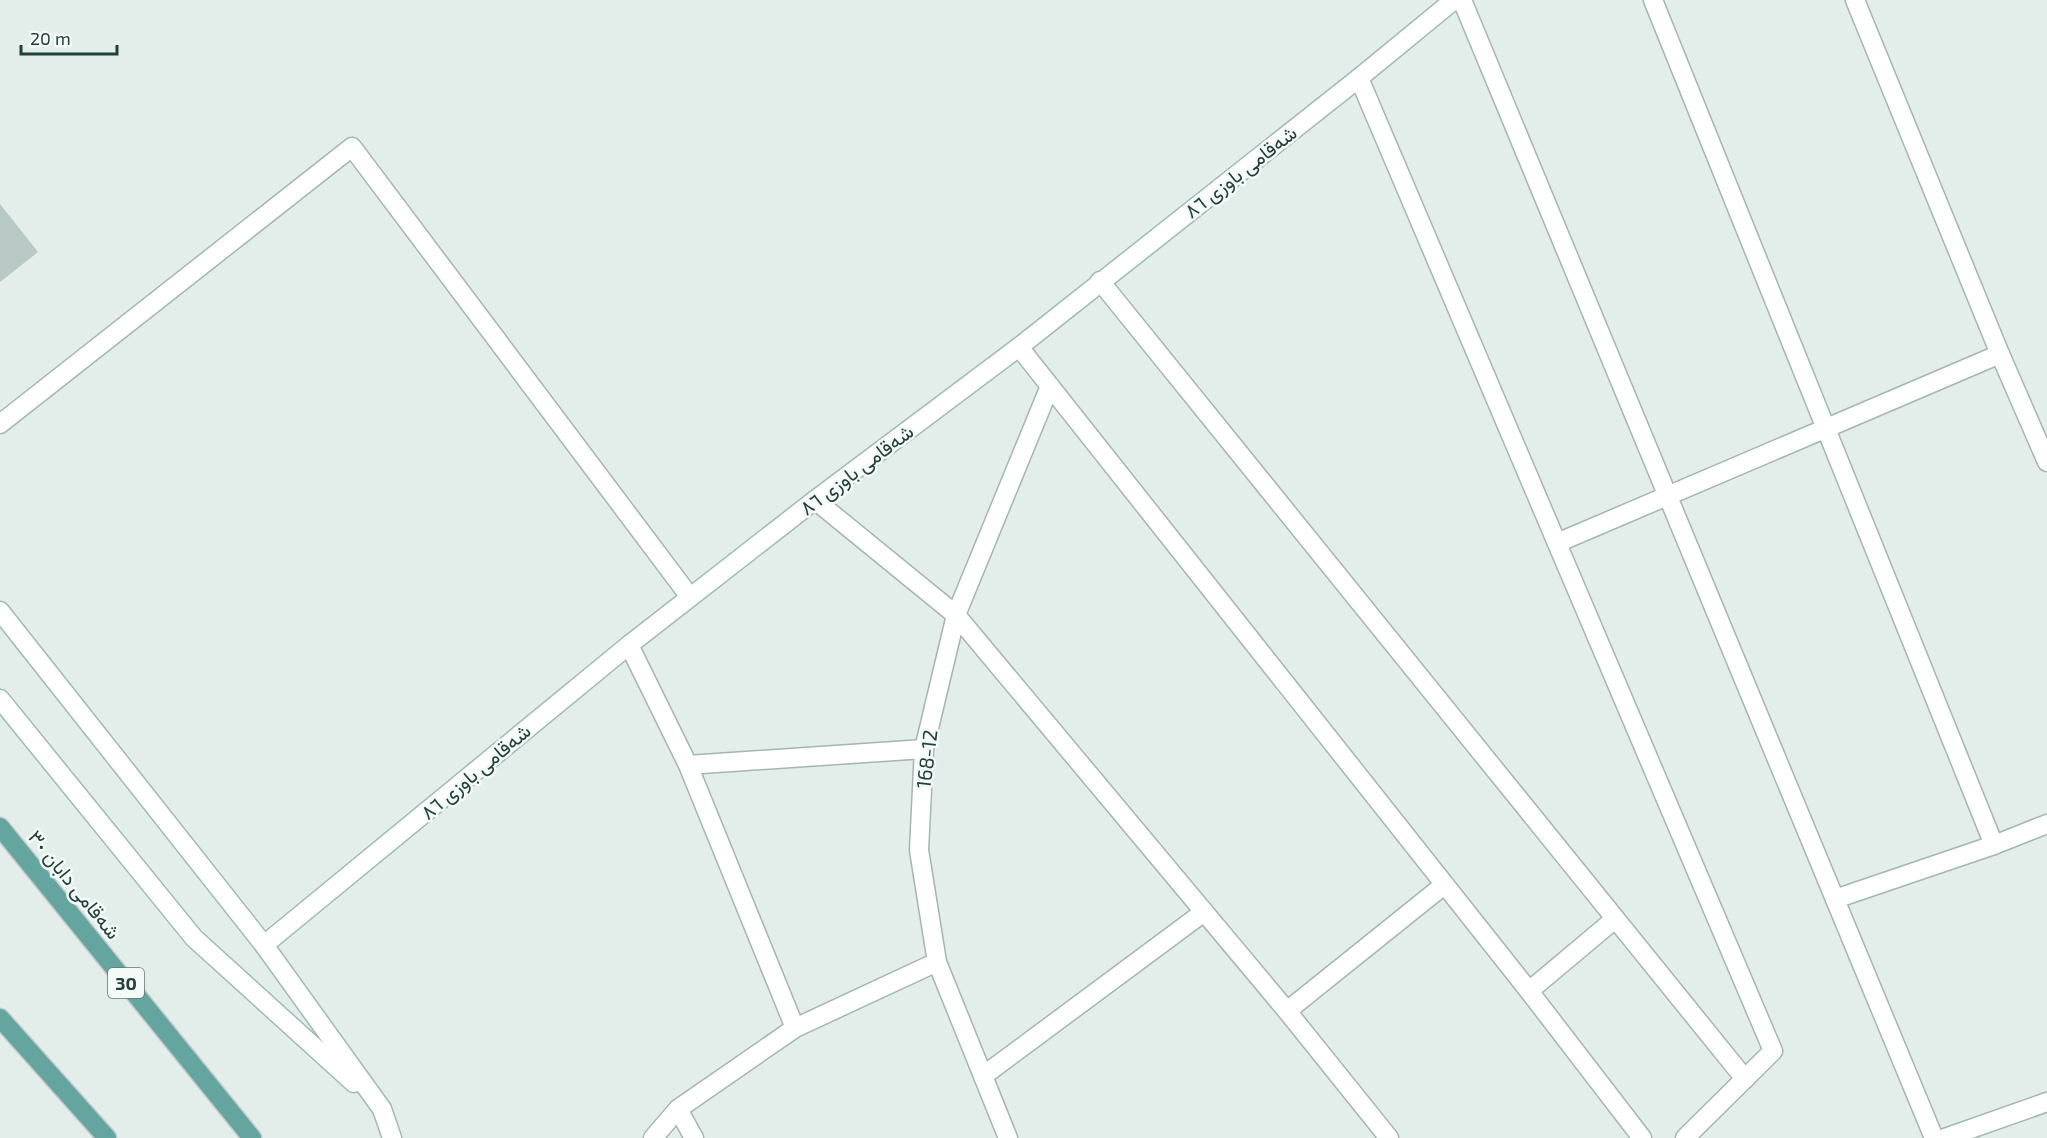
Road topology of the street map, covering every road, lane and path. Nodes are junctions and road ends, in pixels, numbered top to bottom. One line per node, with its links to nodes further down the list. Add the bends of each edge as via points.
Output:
1 (1454, 0): 5 (street, شەقامی باوزی ٨٦)
2 (1462, 0): 13 (street)
3 (1653, 0): 11 (street)
4 (1855, 0): 8 (street)
5 (1359, 78): 6 (street, شەقامی باوزی ٨٦); 15 (street)
6 (1100, 281): 7 (street, شەقامی باوزی ٨٦); 29 (street)
7 (1019, 347): 9 (street); 14 (street, شەقامی باوزی ٨٦)
8 (2000, 354): 11 (street); 12 (street)
9 (1050, 386): 18 (street, 168-12); 26 (street)
10 (0, 424): 16 (street, via 352,147)
11 (1826, 429): 13 (street); 25 (street)
12 (2047, 462)
13 (1668, 496): 15 (street); 27 (street)
14 (815, 500): 16 (street, شەقامی باوزی ٨٦); 18 (street)
15 (1557, 543): 37 (street, via 1773,1051)
16 (690, 597): 19 (street, شەقامی باوزی ٨٦)
17 (0, 611): 30 (street)
18 (956, 615): 21 (street, 168-12); 28 (street)
19 (629, 645): 22 (street); 30 (street, شەقامی باوزی ٨٦)
20 (0, 699): 39 (street, via 194,938)
21 (924, 749): 22 (street); 31 (street, 168-12, via 919,850)
22 (688, 765): 35 (street)
23 (2047, 824): 25 (street)
24 (0, 827): 42 (main road, شەقامی دابان ٣٠ / 30)
25 (1994, 845): 27 (street)
26 (1444, 885): 32 (street); 33 (street)
27 (1835, 899): 50 (street)
28 (1204, 912): 33 (street); 36 (street)
29 (1615, 919): 32 (street); 37 (street)
30 (264, 945): 39 (street)
31 (937, 962): 35 (street); 36 (street, 168-12)
32 (1529, 991): 48 (street)
33 (1287, 1011): 47 (street)
34 (0, 1018): 41 (main road)
35 (795, 1028): 40 (street)
36 (983, 1076): 46 (street, 168-12)
37 (1745, 1079): 49 (street)
38 (2047, 1102): 51 (street)
39 (382, 1108): 43 (street)
40 (678, 1109): 44 (street); 45 (street)
41 (107, 1138)
42 (252, 1138)
43 (392, 1138)
44 (653, 1138)
45 (694, 1138)
46 (1008, 1138)
47 (1389, 1138)
48 (1642, 1138)
49 (1684, 1138)
50 (1934, 1138)
51 (1944, 1138)

